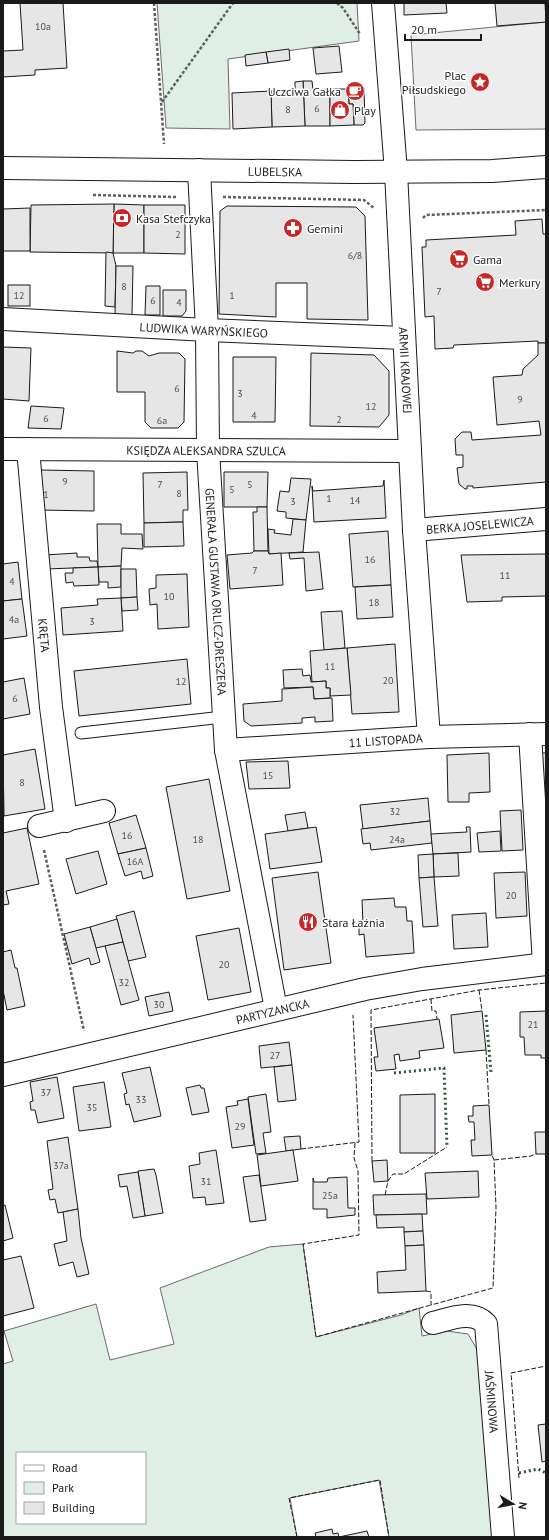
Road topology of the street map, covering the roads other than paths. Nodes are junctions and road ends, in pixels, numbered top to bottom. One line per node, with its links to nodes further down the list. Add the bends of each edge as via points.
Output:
1 (383, 3): 5 (street, ARMII KRAJOWEJ)
2 (546, 167): 5 (street, LUBELSKA, via 492,171)
3 (3, 168): 4 (street, LUBELSKA)
4 (198, 170): 5 (street, LUBELSKA); 7 (street, GENERAŁA GUSTAWA ORLICZ-DRESZERA)
5 (396, 172): 8 (street, ARMII KRAJOWEJ)
6 (3, 318): 7 (street, LUDWIKA WARYŃSKIEGO)
7 (207, 330): 8 (street, LUDWIKA WARYŃSKIEGO); 11 (street, GENERAŁA GUSTAWA ORLICZ-DRESZERA)
8 (404, 338): 12 (street, ARMII KRAJOWEJ)
9 (3, 449): 10 (street, KSIĘDZA ALEKSANDRA SZULCA)
10 (28, 449): 11 (street, KSIĘDZA ALEKSANDRA SZULCA); 21 (street, KRĘTA, via 51,707)
11 (208, 450): 12 (street, KSIĘDZA ALEKSANDRA SZULCA); 15 (street, GENERAŁA GUSTAWA ORLICZ-DRESZERA)
12 (410, 451): 14 (street, ARMII KRAJOWEJ)
13 (546, 519): 14 (street, BERKA JOSELEWICZA)
14 (414, 530): 18 (street, ARMII KRAJOWEJ)
15 (224, 717): 16 (lane); 19 (street, GENERAŁA GUSTAWA ORLICZ-DRESZERA)
16 (81, 733)
17 (538, 734): 18 (street, 11 LISTOPADA); 23 (street)
18 (429, 737): 19 (street, 11 LISTOPADA)
19 (226, 750): 24 (street, GENERAŁA GUSTAWA ORLICZ-DRESZERA)
20 (104, 811): 21 (street)
21 (66, 821): 22 (street)
22 (38, 826)
23 (545, 964): 24 (street, PARTYZANCKA, via 422,979)
24 (276, 1009): 25 (street, PARTYZANCKA)
25 (3, 1075)
26 (433, 1323): 27 (street, JAŚMINOWA, via 470,1315 480,1318 486,1324)
27 (504, 1537)

